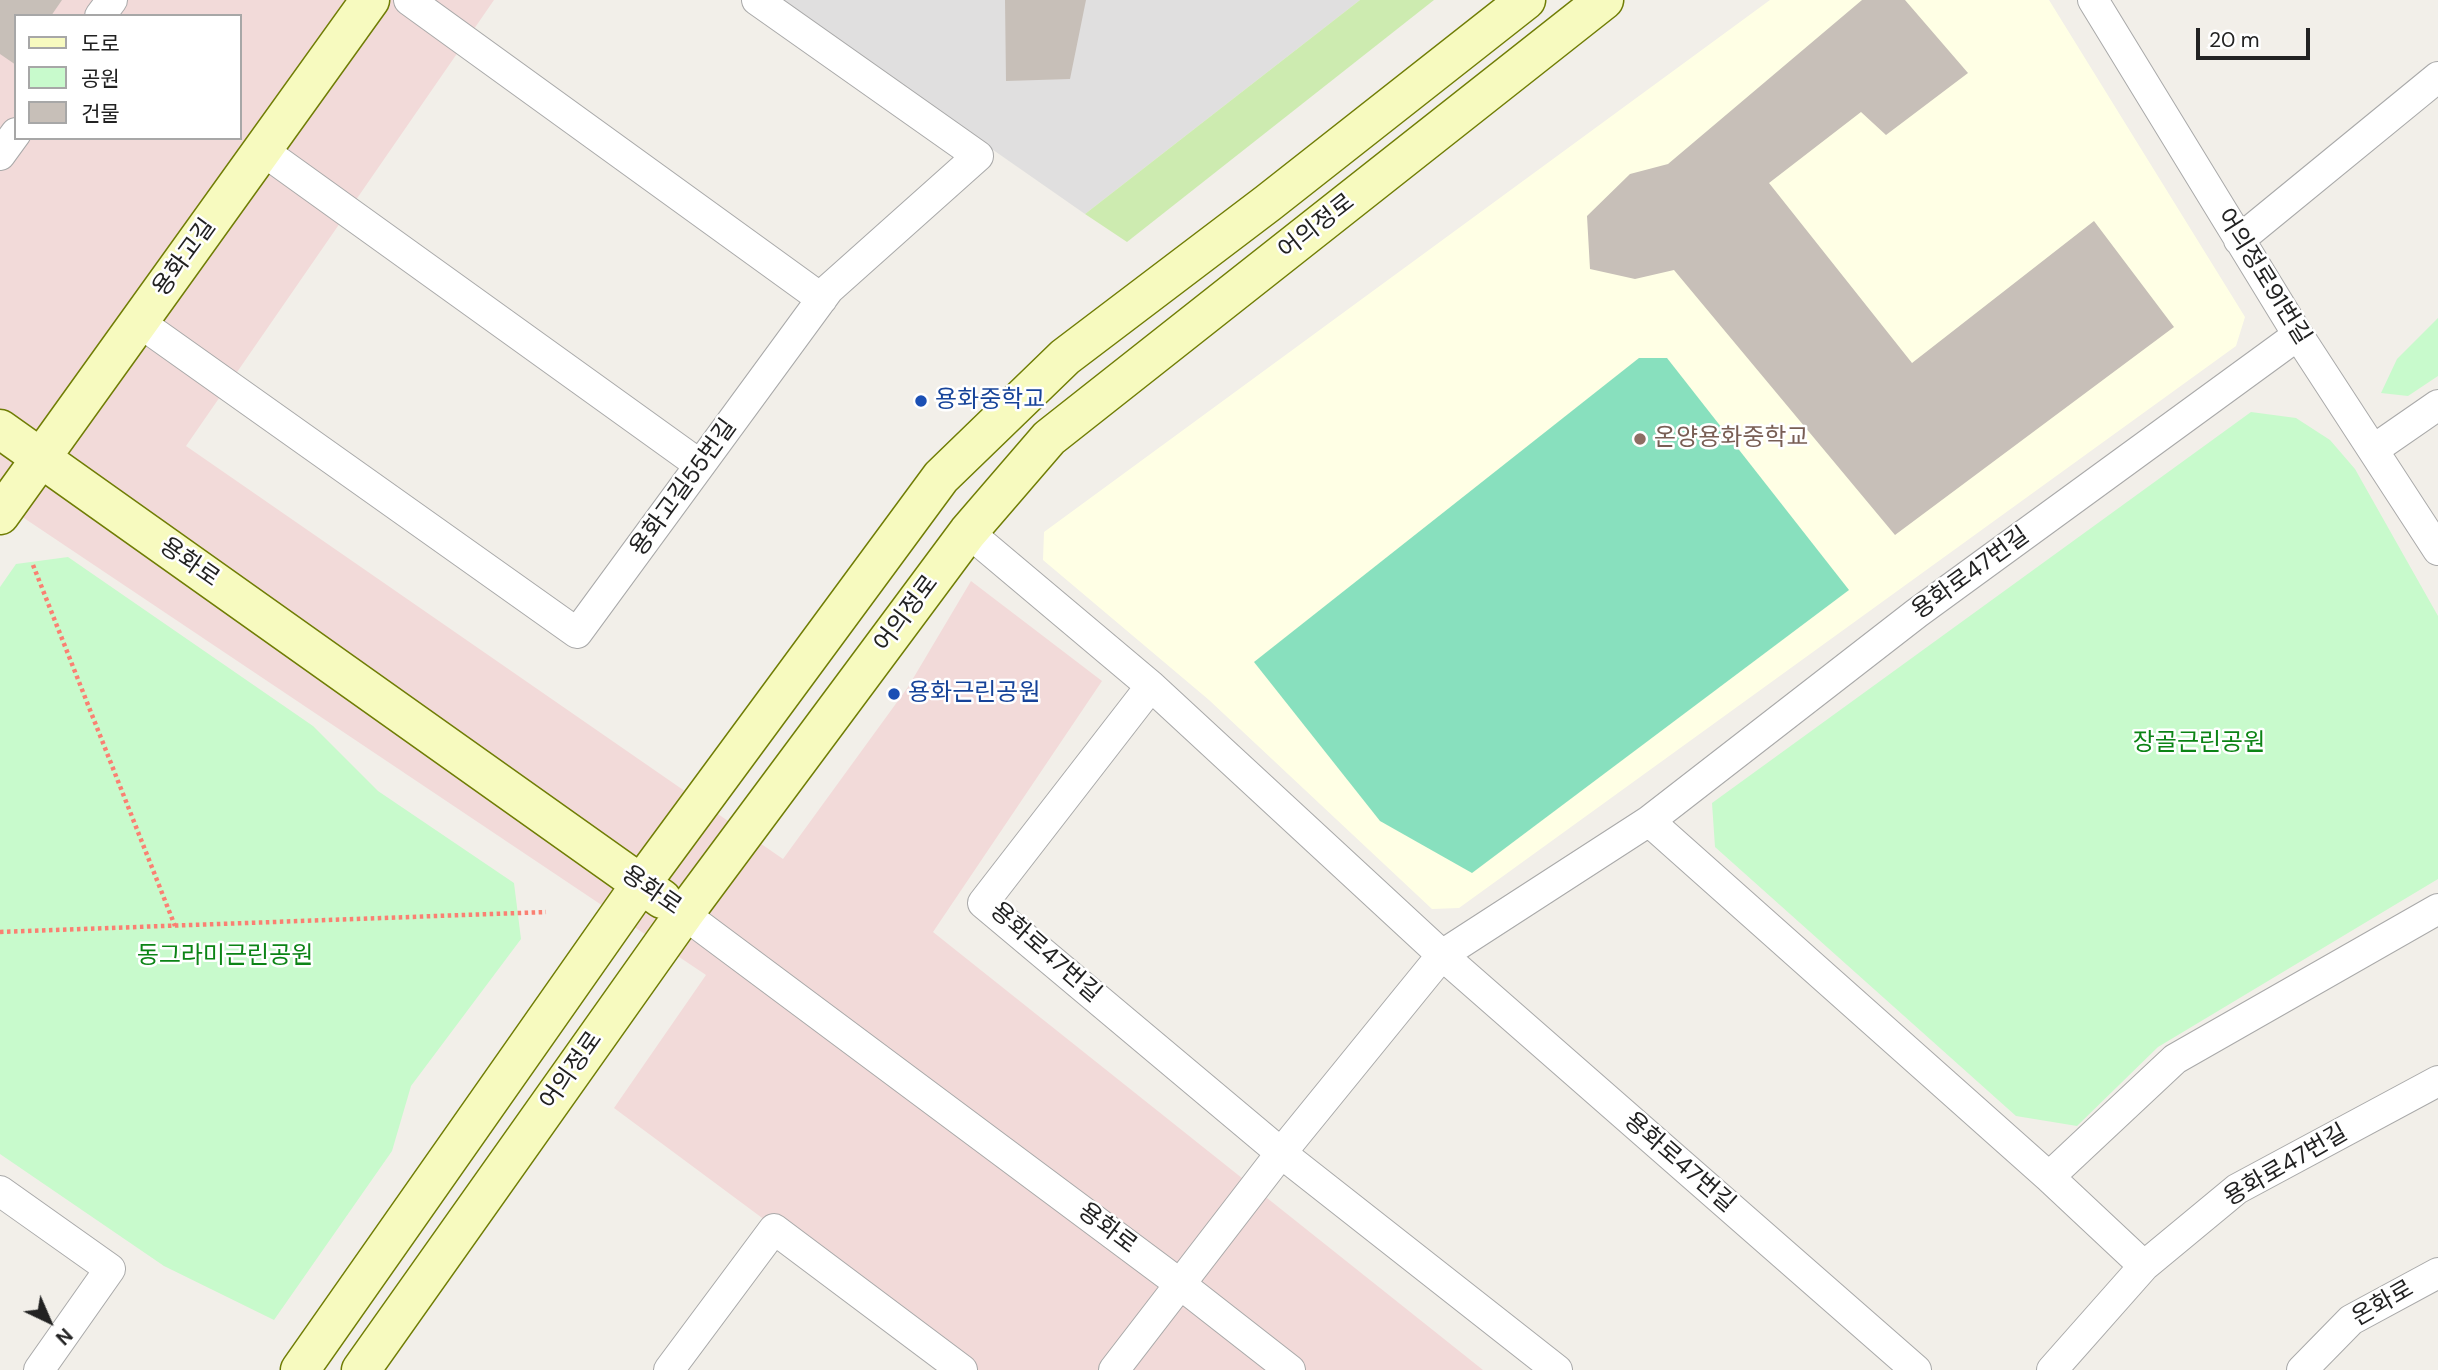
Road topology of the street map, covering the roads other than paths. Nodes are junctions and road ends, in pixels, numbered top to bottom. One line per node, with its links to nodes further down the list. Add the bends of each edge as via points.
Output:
1 (370, 0): 9 (main road, 용화고길)
2 (409, 0): 12 (street)
3 (757, 0): 12 (street, 용화고길55번길, via 978,156)
4 (1526, 0): 25 (main road, 어의정로, via 1065,357 941,477)
5 (1604, 0): 21 (main road, 어의정로, via 1049,438)
6 (2093, 0): 11 (street, 어의정로91번길)
7 (2438, 77): 11 (street)
8 (14, 136): 10 (street)
9 (262, 150): 13 (main road, 용화고길); 19 (street)
10 (0, 155)
11 (2239, 240): 14 (street, 어의정로91번길)
12 (822, 299): 19 (street, 용화고길55번길)
13 (139, 322): 18 (main road, 용화고길); 19 (street, 용화고길55번길, via 577,633)
14 (2298, 335): 17 (street, 어의정로91번길); 24 (street, 용화로47번길, via 1917,613)
15 (2438, 405): 17 (street)
16 (0, 429): 18 (main road, 용화로)
17 (2373, 450): 22 (street, 어의정로91번길)
18 (41, 458): 20 (main road, 용화고길); 25 (main road, 용화로)
19 (700, 465)
20 (0, 514)
21 (968, 532): 23 (street, 용화로47번길); 27 (main road, 어의정로)
22 (2438, 550)
23 (1151, 686): 28 (street, 용화로47번길); 30 (street, 용화로47번길, via 983,903)
24 (1649, 821): 28 (street, 용화로47번길); 31 (street)
25 (641, 884): 27 (main road, 용화로); 37 (main road, 어의정로)
26 (2438, 909): 31 (street, via 2175,1059)
27 (684, 914): 35 (street, 용화로); 38 (main road, 어의정로)
28 (1443, 956): 30 (street, 용화로47번길); 44 (street, 용화로47번길)
29 (2438, 1081): 33 (street, 용화로47번길, via 2237,1189)
30 (1282, 1153): 35 (street, 용화로47번길); 43 (street, 용화로47번길)
31 (2049, 1178): 33 (street)
32 (0, 1191): 36 (street, via 110,1269)
33 (2144, 1266): 45 (street, 용화로47번길)
34 (2438, 1273): 46 (street, 온화로, via 2351,1320)
35 (1180, 1284): 41 (street, 용화로47번길); 42 (street, 용화로)
36 (39, 1370)
37 (300, 1370)
38 (361, 1370)
39 (669, 1370): 40 (street, via 774,1229)
40 (962, 1370)
41 (1114, 1370)
42 (1290, 1370)
43 (1557, 1370)
44 (1916, 1370)
45 (2052, 1370)
46 (2302, 1370)

